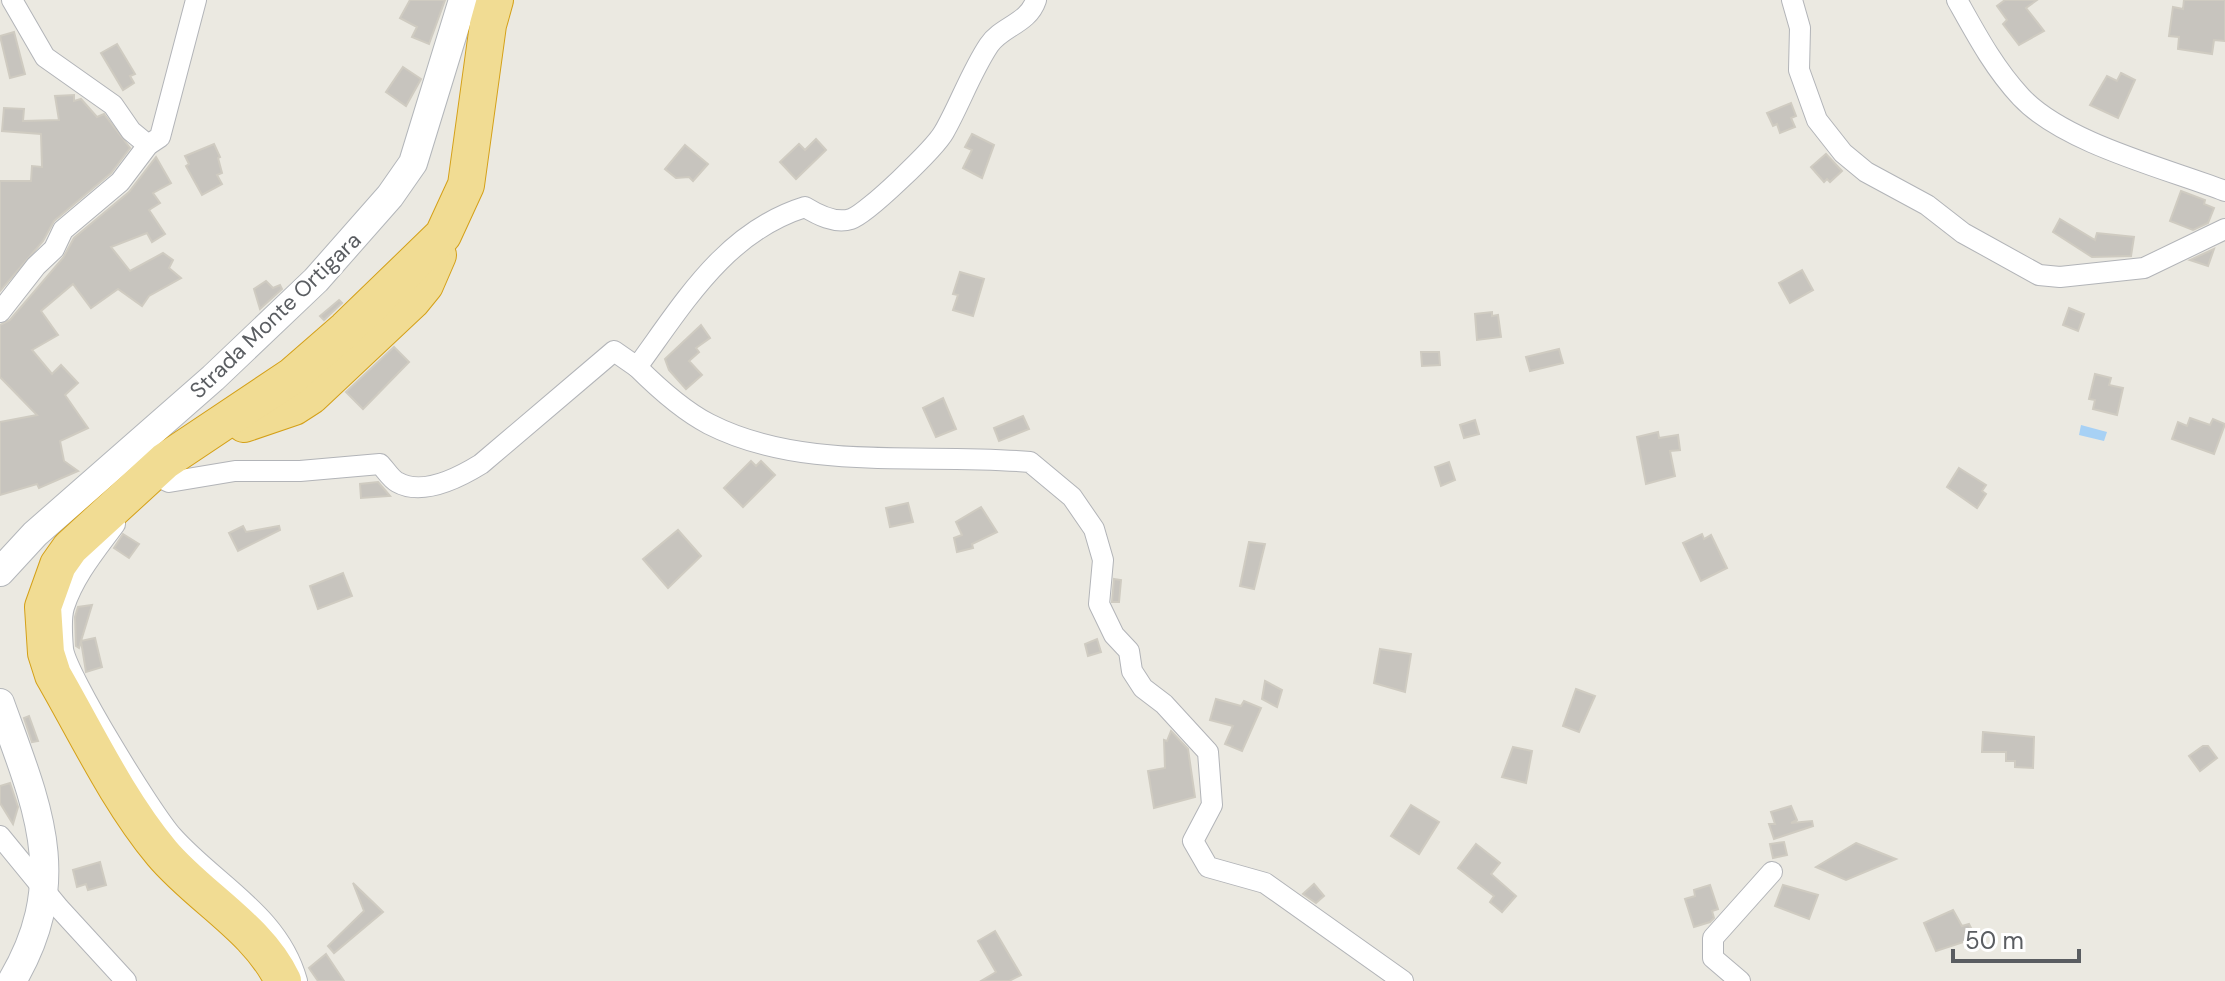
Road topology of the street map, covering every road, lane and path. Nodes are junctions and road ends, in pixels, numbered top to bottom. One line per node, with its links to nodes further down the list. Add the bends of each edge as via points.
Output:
1 (12, 0): 8 (street, via 45,57 113,105)
2 (196, 0): 8 (street, via 166,123 160,137)
3 (463, 0): 14 (main road, Strada Monte Ortigara, via 413,163 390,196 316,280)
4 (495, 0): 22 (highway, via 466,185 434,268 412,301 311,396 276,414 197,440 143,478 70,548 43,607 53,675 147,833 184,877 258,943)
5 (1036, 0): 12 (street, via 1024,18 996,35 942,136 877,201 851,219 831,220 805,207 766,224 701,277)
6 (1792, 0): 10 (street, via 1800,28 1799,70 1817,120 1843,153 1963,233 2039,275 2144,268)
7 (1957, 0): 9 (street, via 2000,71 2049,120 2081,138)
8 (148, 145): 11 (street, via 120,182 63,230 54,249)
9 (2225, 191)
10 (2225, 229)
11 (0, 312)
12 (637, 367): 23 (street, via 614,351 481,464 434,485 396,482 380,464 163,480 122,515 84,566 63,608 63,650 76,683 172,836 268,926 290,954); 24 (street, via 707,423 742,438 803,452 1030,462 1050,476 1094,529 1103,560 1099,604 1114,635 1129,651 1132,671 1208,752 1212,805 1193,841 1199,856 1208,867 1265,883)
13 (134, 459): 14 (street)
14 (106, 474): 15 (main road, Strada Monte Ortigara, via 35,534)
15 (0, 572)
16 (0, 703): 19 (main road, via 44,842)
17 (0, 836): 19 (street)
18 (1772, 872): 25 (street, via 1713,938 1713,958)
19 (46, 891): 20 (main road, via 27,957); 21 (street)
20 (12, 981)
21 (126, 981)
22 (283, 981)
23 (297, 981)
24 (1403, 981)
25 (1740, 981)

